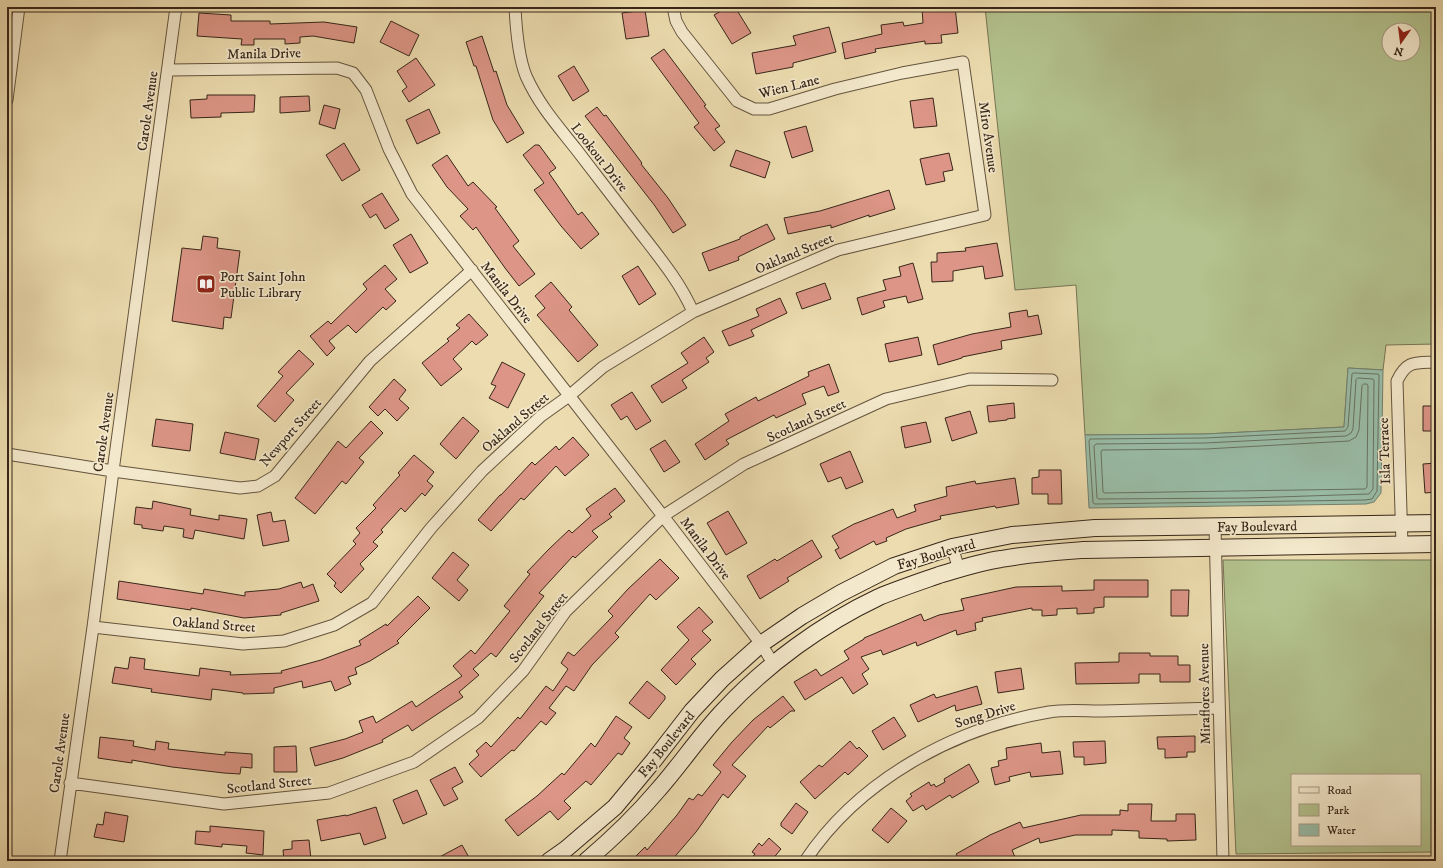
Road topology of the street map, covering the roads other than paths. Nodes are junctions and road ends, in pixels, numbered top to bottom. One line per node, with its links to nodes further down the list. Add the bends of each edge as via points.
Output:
1 (19, 7): 7 (street)
2 (176, 7): 6 (street, Carole Avenue)
3 (515, 7): 10 (street, Lookout Drive, via 519,49 526,75 537,98 668,269)
4 (673, 7): 5 (street, Wien Lane, via 676,22 682,32 737,101 754,109 769,109 835,89)
5 (963, 62): 8 (street, Miro Avenue)
6 (168, 70): 9 (street, Manila Drive, via 337,68 353,73 366,90 389,149 412,194); 15 (street, Carole Avenue)
7 (7, 100)
8 (985, 215): 10 (street, Oakland Street, via 838,250)
9 (472, 270): 13 (street, Manila Drive); 15 (street, Newport Street, via 370,361 275,476 258,486 240,488)
10 (693, 312): 13 (street, Oakland Street, via 603,367)
11 (1436, 362): 18 (street, Isla Terrace, via 1413,363 1402,370 1397,381)
12 (1052, 380): 16 (street, Scotland Street, via 970,379 886,399 744,464)
13 (569, 396): 16 (street, Manila Drive); 25 (street, Oakland Street, via 541,416 482,471 431,528 372,603 334,625 284,641 244,644)
14 (7, 454): 15 (street, Newport Street)
15 (113, 471): 25 (street, Carole Avenue)
16 (663, 516): 26 (street, Manila Drive); 29 (street, Scotland Street, via 566,611 522,671 478,718 414,762 329,793 224,804)
17 (1436, 523): 18 (main road, Fay Boulevard)
18 (1401, 524): 19 (main road, Fay Boulevard); 21 (street, Isla Terrace)
19 (1215, 526): 22 (main road, Fay Boulevard, via 1095,528 1012,535); 23 (street, Miraflores Avenue)
20 (1436, 544): 21 (main road, Fay Boulevard)
21 (1402, 545): 23 (main road, Fay Boulevard)
22 (952, 547): 24 (street); 26 (main road, Fay Boulevard, via 894,566 841,593)
23 (1216, 548): 24 (main road, Fay Boulevard, via 1041,553); 28 (street, Miraflores Avenue)
24 (959, 569): 27 (main road, Fay Boulevard, via 879,598 805,640)
25 (93, 627): 29 (street, Carole Avenue)
26 (761, 644): 27 (street, Manila Drive); 31 (main road, Fay Boulevard, via 722,679 692,711 614,807)
27 (773, 663): 32 (main road, Fay Boulevard, via 723,710 658,790 615,836)
28 (1219, 708): 33 (street, Song Drive, via 1050,712 998,723 954,739 896,771 851,807 816,845); 34 (street, Miraflores Avenue)
29 (70, 783): 30 (street, Carole Avenue)
30 (60, 861)
31 (549, 861)
32 (586, 861)
33 (805, 861)
34 (1223, 861)

